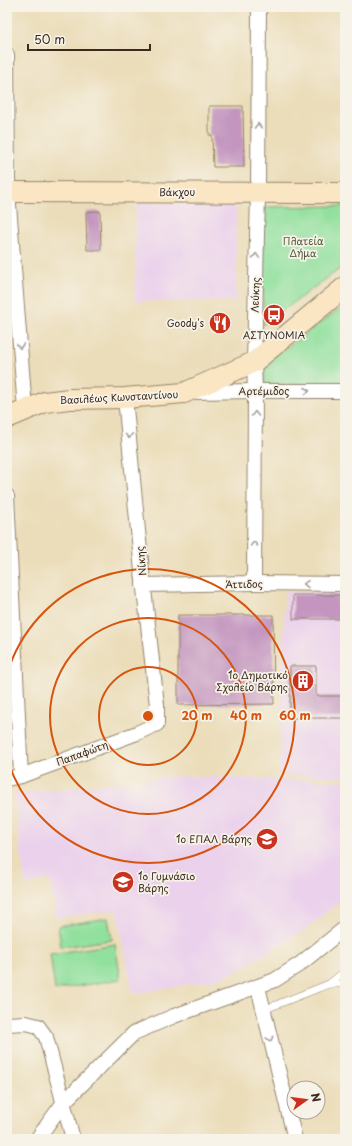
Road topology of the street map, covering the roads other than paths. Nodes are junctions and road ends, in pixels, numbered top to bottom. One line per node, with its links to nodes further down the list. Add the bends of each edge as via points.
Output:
1 (259, 7): 4 (street, Λεύκης, one-way to 1)
2 (7, 55): 3 (street)
3 (8, 192): 4 (main road, Βάκχου); 12 (street, one-way to 12)
4 (258, 193): 5 (main road, Βάκχου); 7 (street, Λεύκης, one-way to 4)
5 (345, 193)
6 (345, 287): 7 (main road, Βασιλέως Κωνσταντίνου)
7 (254, 362): 8 (street, Λεύκης); 10 (main road, Βασιλέως Κωνσταντίνου)
8 (255, 391): 9 (street, Αρτέμιδος, one-way to 9); 10 (street, Αρτέμιδος); 15 (street, Λεύκης, one-way to 8)
9 (345, 391)
10 (184, 393): 11 (main road, Βασιλέως Κωνσταντίνου)
11 (125, 398): 12 (main road, Βασιλέως Κωνσταντίνου, via 69,399 45,402); 17 (street, Νίκης, one-way to 17)
12 (25, 409): 13 (main road, Βασιλέως Κωνσταντίνου)
13 (7, 418)
14 (7, 496): 19 (street)
15 (254, 583): 16 (street, Άττιδος, one-way to 15); 17 (street, Άττιδος)
16 (345, 584)
17 (143, 585): 18 (street, Νίκης)
18 (157, 724): 19 (street, Παπαφώτη)
19 (21, 776): 20 (street, Παπαφώτη)
20 (7, 779)
21 (345, 928): 25 (street, via 300,964 275,980)
22 (345, 971): 23 (lane)
23 (329, 984): 24 (lane); 26 (lane)
24 (345, 984)
25 (258, 987): 26 (street); 28 (street, via 174,1016 134,1033)
26 (263, 1010): 31 (street, one-way to 31)
27 (7, 1024): 28 (street, via 26,1023 38,1026 46,1037)
28 (64, 1102): 29 (street); 30 (street)
29 (37, 1139)
30 (73, 1139)
31 (295, 1139)

